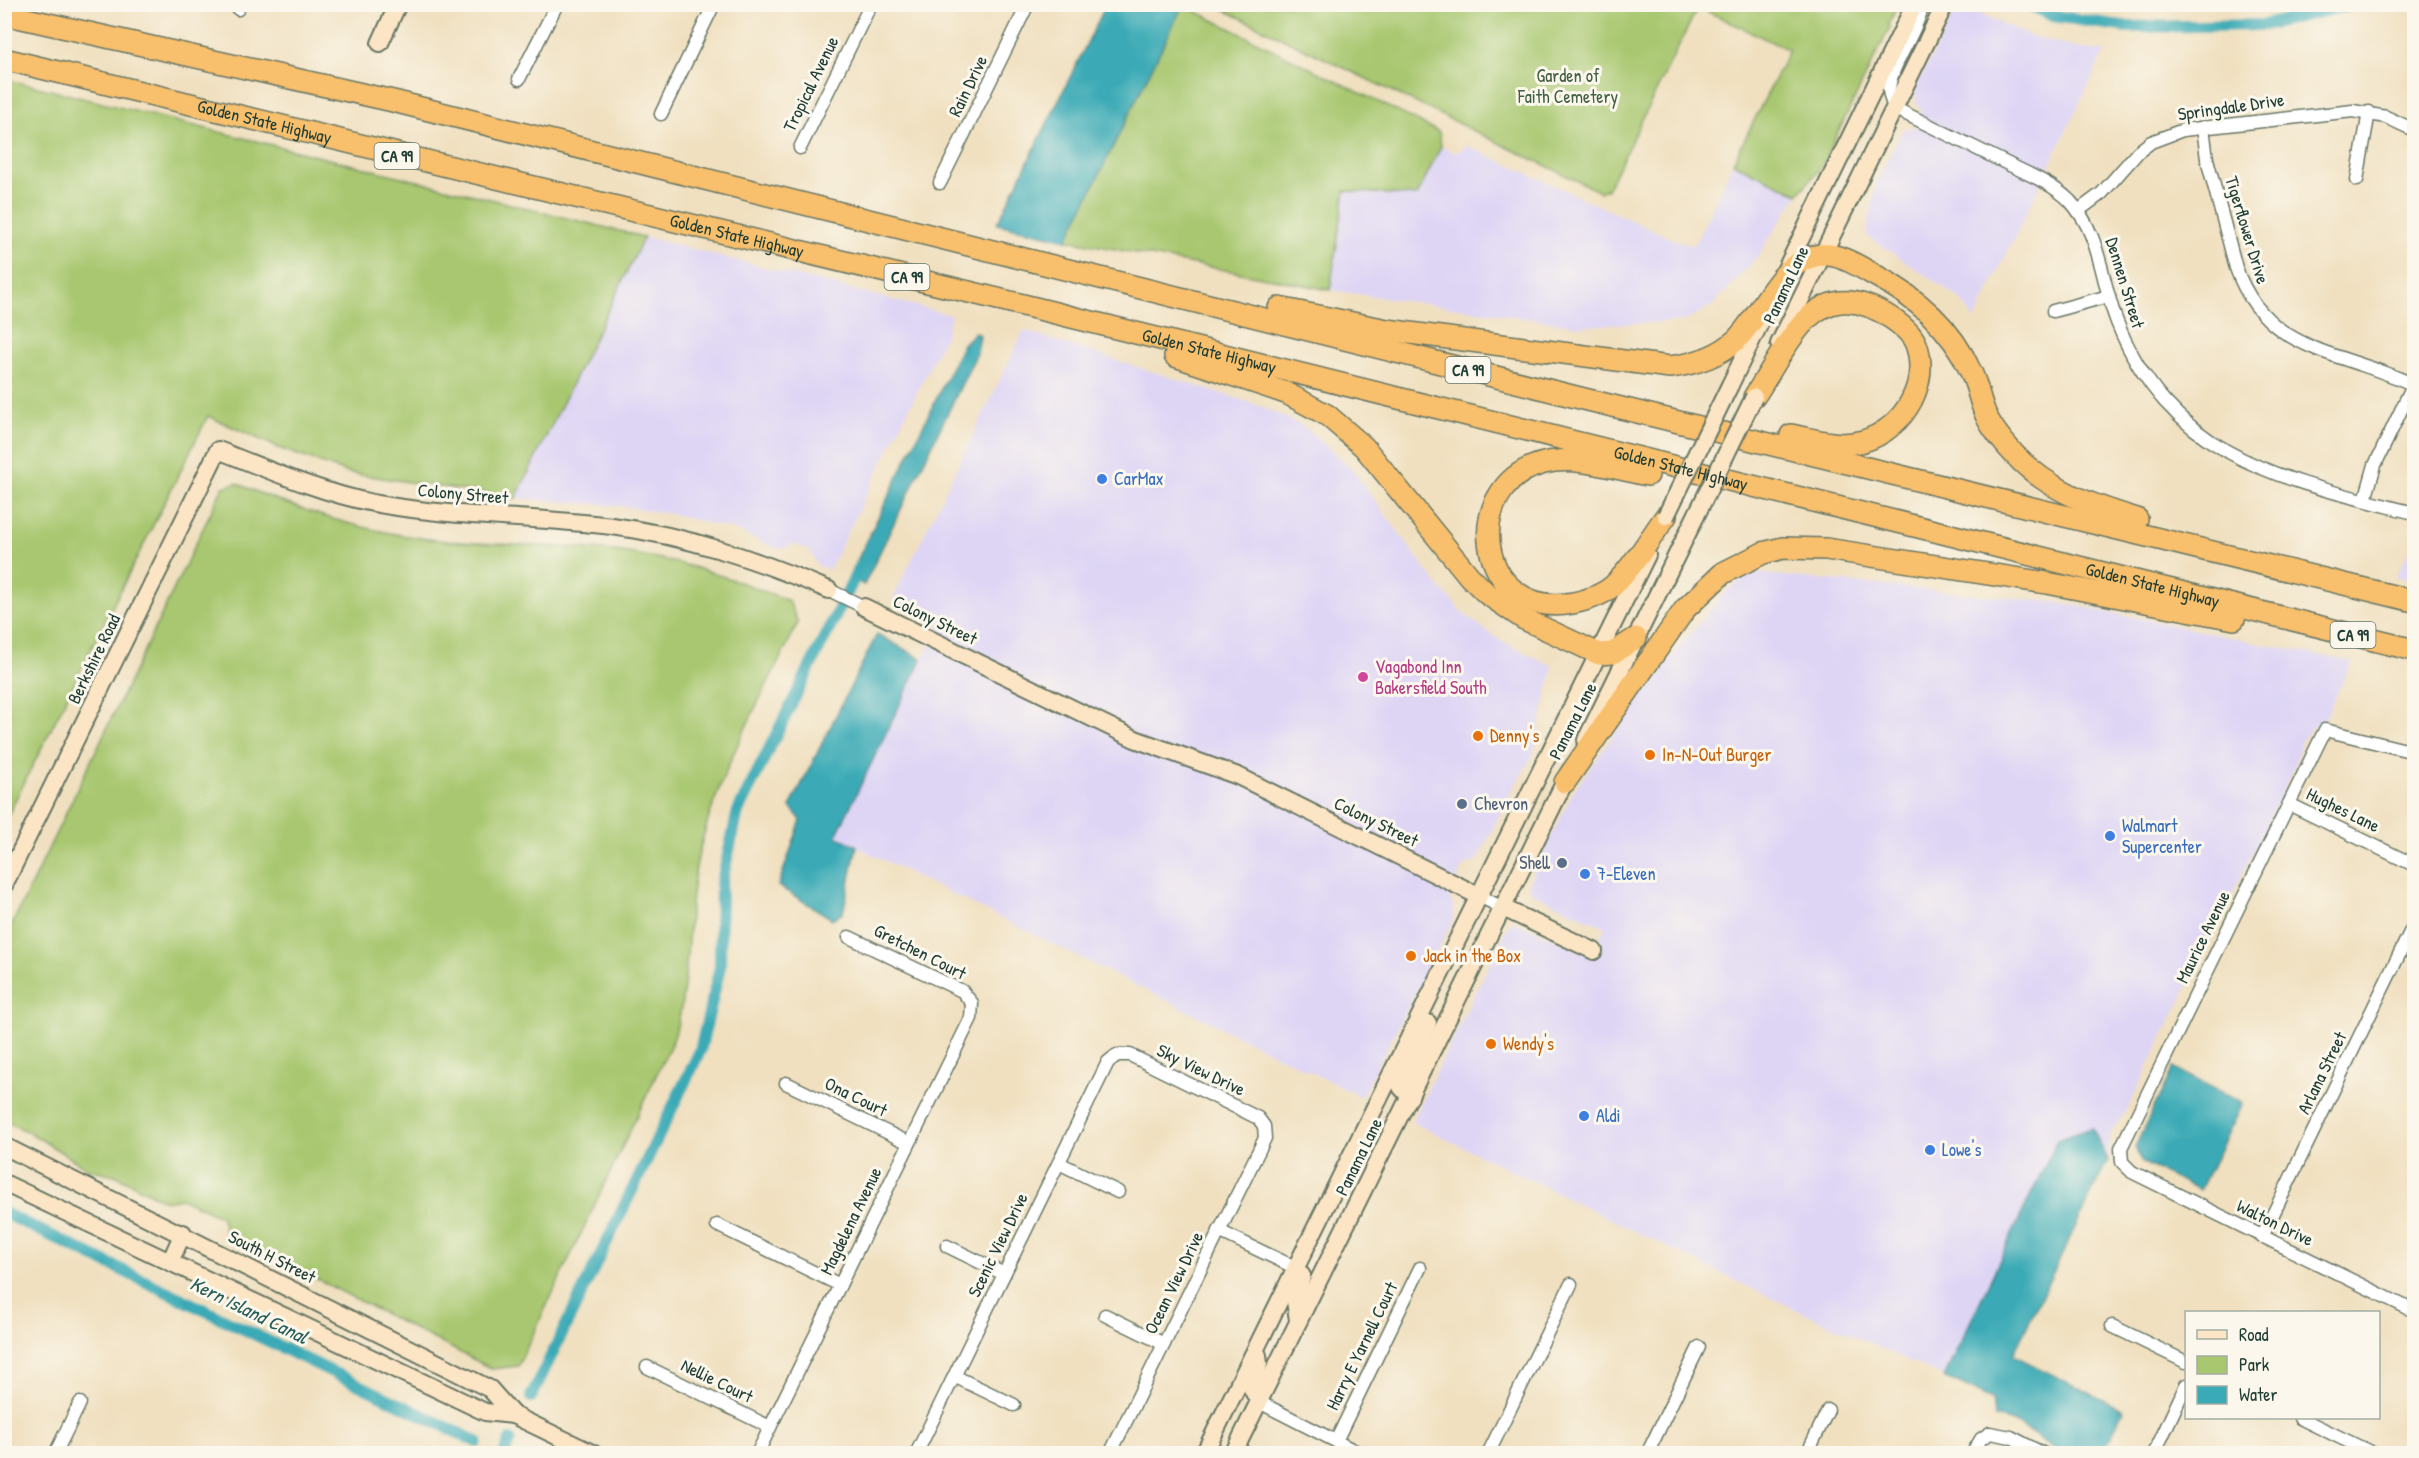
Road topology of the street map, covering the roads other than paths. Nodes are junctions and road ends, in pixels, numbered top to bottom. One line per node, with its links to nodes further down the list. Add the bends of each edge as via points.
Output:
1 (398, 4): 10 (main road)
2 (557, 4): 12 (street)
3 (714, 4): 15 (street)
4 (871, 4): 18 (street, Tropical Avenue)
5 (1028, 4): 20 (street, Rain Drive)
6 (1916, 4): 24 (main road, Panama Lane)
7 (1923, 4): 13 (street, via 1920,20 1891,80 1889,92)
8 (1944, 4): 13 (main road, Panama Lane)
9 (4, 14): 23 (highway, CA 99, via 393,101)
10 (380, 43)
11 (4, 59): 26 (highway, Golden State Highway / CA 99)
12 (519, 80)
13 (1894, 108): 21 (street, Dennen Street, via 2042,181); 22 (main road, Panama Lane)
14 (2369, 112): 16 (street, Springdale Drive, via 2340,111); 17 (street, Springdale Drive); 19 (street)
15 (661, 114)
16 (2204, 127): 21 (street, Springdale Drive, via 2182,130 2151,142 2132,157 2102,193); 28 (street, Tigerflower Drive, via 2207,159 2236,268 2262,316 2306,346)
17 (2415, 130)
18 (800, 148)
19 (2357, 180)
20 (940, 183)
21 (2078, 211): 25 (street, Dennen Street, via 2092,237)
22 (1821, 255): 24 (highway, via 1802,261); 29 (main road, Panama Lane); 36 (highway, via 1847,260 1906,291 1926,310 1970,369 1986,415 1999,436 2047,482 2091,505)
23 (1038, 263): 24 (highway, via 1387,330 1670,367 1704,360 1734,341 1747,329); 30 (highway, CA 99)
24 (1784, 274): 35 (main road, Panama Lane, bridge)
25 (2109, 296): 27 (street); 32 (street, Dennen Street, via 2137,366 2166,404 2205,439 2262,470)
26 (1023, 305): 33 (highway, Golden State Highway / CA 99); 43 (highway, via 1309,404 1364,447 1486,593 1524,620)
27 (2053, 311)
28 (2414, 384): 32 (street, via 2375,465)
29 (1754, 397): 30 (highway, via 1805,321 1835,303 1869,305 1898,322 1916,343 1919,376 1911,404 1892,426 1855,443 1827,442); 41 (main road, Panama Lane, bridge)
30 (1584, 399): 36 (highway, CA 99)
31 (218, 450): 37 (main road, Colony Street, via 295,480 371,502 434,513 659,533 749,558); 48 (main road, Berkshire Road)
32 (2366, 500): 34 (street, Dennen Street)
33 (1844, 510): 35 (highway, via 1580,462 1556,461 1528,470 1502,493 1489,524 1490,551 1500,578 1532,601 1556,606 1584,601 1617,583); 40 (highway, Golden State Highway / CA 99)
34 (2415, 513)
35 (1666, 516): 43 (main road, Panama Lane)
36 (2341, 582): 38 (highway, CA 99)
37 (829, 590): 39 (street, Colony Street)
38 (2415, 601)
39 (864, 607): 49 (main road, Colony Street, via 1135,739 1238,776)
40 (2292, 620): 42 (highway, Golden State Highway / CA 99); 45 (highway, via 2255,624 2024,580 1826,549 1783,548 1743,561 1704,589 1685,609)
41 (1636, 638): 43 (highway, via 1613,653); 45 (main road, Panama Lane)
42 (2415, 650)
43 (1599, 654): 49 (main road, Panama Lane)
44 (2415, 752): 46 (street, Maurice Avenue, via 2325,730)
45 (1564, 782): 50 (main road, Panama Lane)
46 (2289, 804): 47 (street, Hughes Lane); 62 (street, Maurice Avenue, via 2121,1148)
47 (2415, 865)
48 (4, 885)
49 (1479, 896): 50 (street, Colony Street); 54 (main road, Panama Lane)
50 (1503, 908): 53 (main road, Colony Street); 58 (main road, Panama Lane)
51 (2415, 924): 69 (street, Arlana Street)
52 (849, 937): 55 (street, Gretchen Court, via 962,991)
53 (1594, 951)
54 (1431, 993): 58 (main road, via 1427,1027 1402,1081 1401,1087); 72 (main road, Panama Lane)
55 (972, 1004): 60 (street, Magdelena Avenue, via 971,1018)
56 (1117, 1055): 59 (street, Sky View Drive, via 1130,1055 1258,1118); 63 (street, Scenic View Drive, via 1108,1062)
57 (786, 1083): 60 (street, Ona Court)
58 (1410, 1097): 79 (main road, Panama Lane)
59 (1264, 1126): 67 (street, Ocean View Drive, via 1265,1138)
60 (909, 1143): 76 (street, Magdelena Avenue)
61 (4, 1146): 68 (main road, South H Street)
62 (2122, 1162): 69 (street, Walton Drive, via 2132,1172)
63 (1059, 1163): 65 (street); 74 (street, Scenic View Drive)
64 (4, 1183): 71 (main road, South H Street)
65 (1118, 1192)
66 (717, 1225): 76 (street)
67 (1219, 1231): 72 (street); 81 (street, Ocean View Drive)
68 (183, 1233): 71 (main road); 92 (main road, South H Street, via 490,1389)
69 (2262, 1237): 77 (street, Walton Drive)
70 (947, 1246): 74 (street)
71 (170, 1262): 92 (main road, South H Street, via 485,1412)
72 (1296, 1268): 79 (main road, via 1302,1276 1295,1301); 82 (main road, Panama Lane)
73 (1420, 1268): 95 (street, Harry E Yarnell Court)
74 (1004, 1274): 86 (street, Scenic View Drive)
75 (1571, 1284): 104 (street)
76 (840, 1285): 94 (street, Magdelena Avenue)
77 (2413, 1308)
78 (1105, 1315): 81 (street)
79 (1298, 1321): 88 (main road, Panama Lane)
80 (2112, 1326): 84 (street)
81 (1164, 1344): 100 (street, Ocean View Drive)
82 (1258, 1345): 88 (main road, via 1259,1364 1252,1389); 101 (main road, Panama Lane)
83 (1699, 1347): 105 (street)
84 (2185, 1361)
85 (647, 1367): 94 (street, Nellie Court)
86 (954, 1376): 90 (street); 99 (street, Scenic View Drive)
87 (2185, 1389): 109 (street)
88 (1259, 1402): 95 (street); 102 (main road, Panama Lane)
89 (80, 1403): 96 (street)
90 (1014, 1405)
91 (1828, 1410): 106 (street)
92 (513, 1415): 97 (main road, South H Street)
93 (2302, 1419): 110 (street)
94 (770, 1427): 98 (street, Magdelena Avenue)
95 (1336, 1441): 103 (street)
96 (55, 1454)
97 (594, 1454)
98 (757, 1454)
99 (916, 1454)
100 (1110, 1454)
101 (1204, 1454)
102 (1233, 1454)
103 (1361, 1454)
104 (1488, 1454)
105 (1647, 1454)
106 (1807, 1454)
107 (1972, 1454): 108 (street, via 1990,1433 2010,1437)
108 (2044, 1454)
109 (2154, 1454)
110 (2374, 1454)

